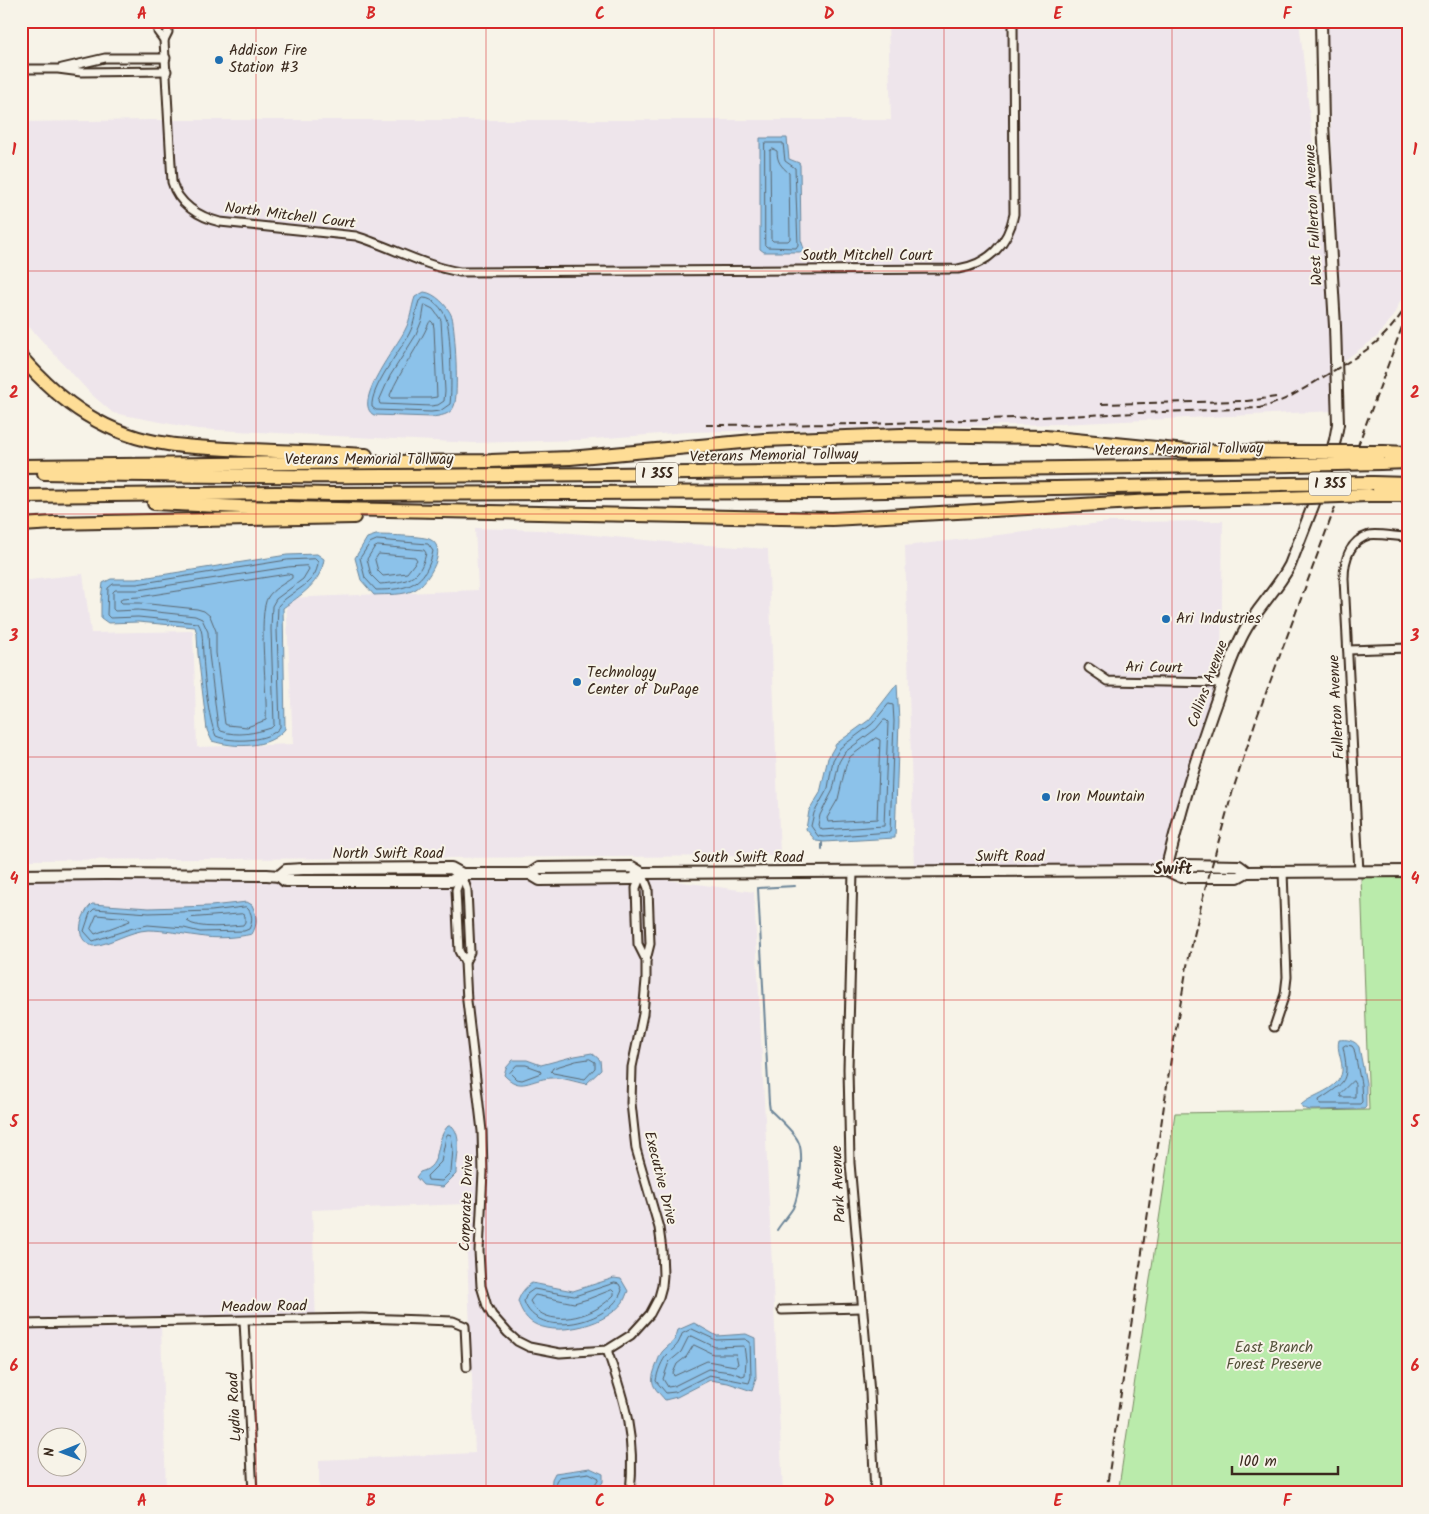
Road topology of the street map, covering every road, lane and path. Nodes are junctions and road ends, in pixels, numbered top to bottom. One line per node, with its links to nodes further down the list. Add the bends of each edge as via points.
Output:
1 (157, 21): 5 (street, North Mitchell Court, via 158,32)
2 (168, 21): 5 (street, North Mitchell Court)
3 (1013, 21): 12 (street, South Mitchell Court, via 1014,214 1002,244 981,262 958,269)
4 (1321, 21): 14 (street, West Fullerton Avenue, via 1323,124)
5 (164, 40): 7 (street, North Mitchell Court)
6 (121, 58): 7 (street); 9 (street, via 88,61); 10 (street)
7 (166, 58): 11 (street, North Mitchell Court)
8 (21, 69): 9 (street)
9 (58, 69): 10 (street)
10 (122, 71): 11 (street)
11 (166, 71): 12 (street, North Mitchell Court, via 172,182 178,198 200,215 220,222 356,236 450,270)
12 (498, 272)
13 (21, 357): 17 (highway, via 71,406 112,428 147,440 205,448)
14 (1339, 406): 31 (street, Collins Avenue, via 1333,449 1290,565 1244,633)
15 (1408, 453): 16 (highway)
16 (1382, 457): 17 (highway, bridge, via 1186,451 1044,437 901,435 764,440 570,458); 18 (highway, Veterans Memorial Tollway / I 355); 20 (highway, Veterans Memorial Tollway / I 355, bridge, via 1294,465 831,472 448,476)
17 (491, 461): 19 (highway)
18 (1408, 462)
19 (21, 466)
20 (21, 473)
21 (1408, 484): 22 (highway, I 355)
22 (1371, 489): 23 (highway); 24 (highway, I 355, bridge, via 1286,484 831,492); 25 (highway, bridge, via 1281,498 1153,501 832,519)
23 (1408, 495)
24 (21, 497): 25 (highway)
25 (459, 512): 26 (highway, via 329,519)
26 (21, 525)
27 (1408, 537): 29 (street, Fullerton Avenue, via 1369,535 1355,543 1347,554 1344,569)
28 (1408, 648): 29 (street)
29 (1348, 650): 36 (street, Fullerton Avenue)
30 (1089, 668): 31 (street, Ari Court, via 1108,681)
31 (1223, 683): 32 (street, Collins Avenue, via 1185,798)
32 (1166, 870): 34 (street, Swift Road); 35 (street, Swift Road, via 1181,877 1238,877 1247,872)
33 (1408, 871): 36 (street, Swift Road)
34 (853, 872): 37 (street, South Swift Road); 43 (street, Park Avenue, via 848,1069 852,1188)
35 (1283, 872): 36 (street, Swift Road); 42 (street, via 1287,977)
36 (1359, 872)
37 (642, 873): 38 (street, South Swift Road, via 632,880 540,880 530,874); 40 (street, Executive Drive, via 648,888 650,944); 40 (street, Executive Drive, via 636,888 637,926 638,944)
38 (462, 874): 39 (street, North Swift Road, via 451,868 286,870 280,876); 41 (street, Corporate Drive, via 467,890 470,952); 41 (street, Corporate Drive, via 456,890 459,951)
39 (21, 875)
40 (646, 960): 47 (street, Executive Drive, via 645,993 632,1067 631,1103 636,1149 659,1228 664,1275 659,1297 650,1314 631,1335)
41 (465, 962): 47 (street, Corporate Drive, via 482,1131 479,1276 484,1297 498,1324 529,1347 560,1353)
42 (1274, 1027)
43 (862, 1308): 44 (street); 51 (street, Park Avenue)
44 (782, 1310)
45 (244, 1320): 46 (street, Meadow Road); 48 (street, Meadow Road, via 362,1318 453,1321 465,1326); 49 (street, Lydia Road)
46 (21, 1324)
47 (606, 1350): 50 (street, via 624,1400 629,1425)
48 (467, 1367)
49 (253, 1493)
50 (630, 1493)
51 (875, 1493)

